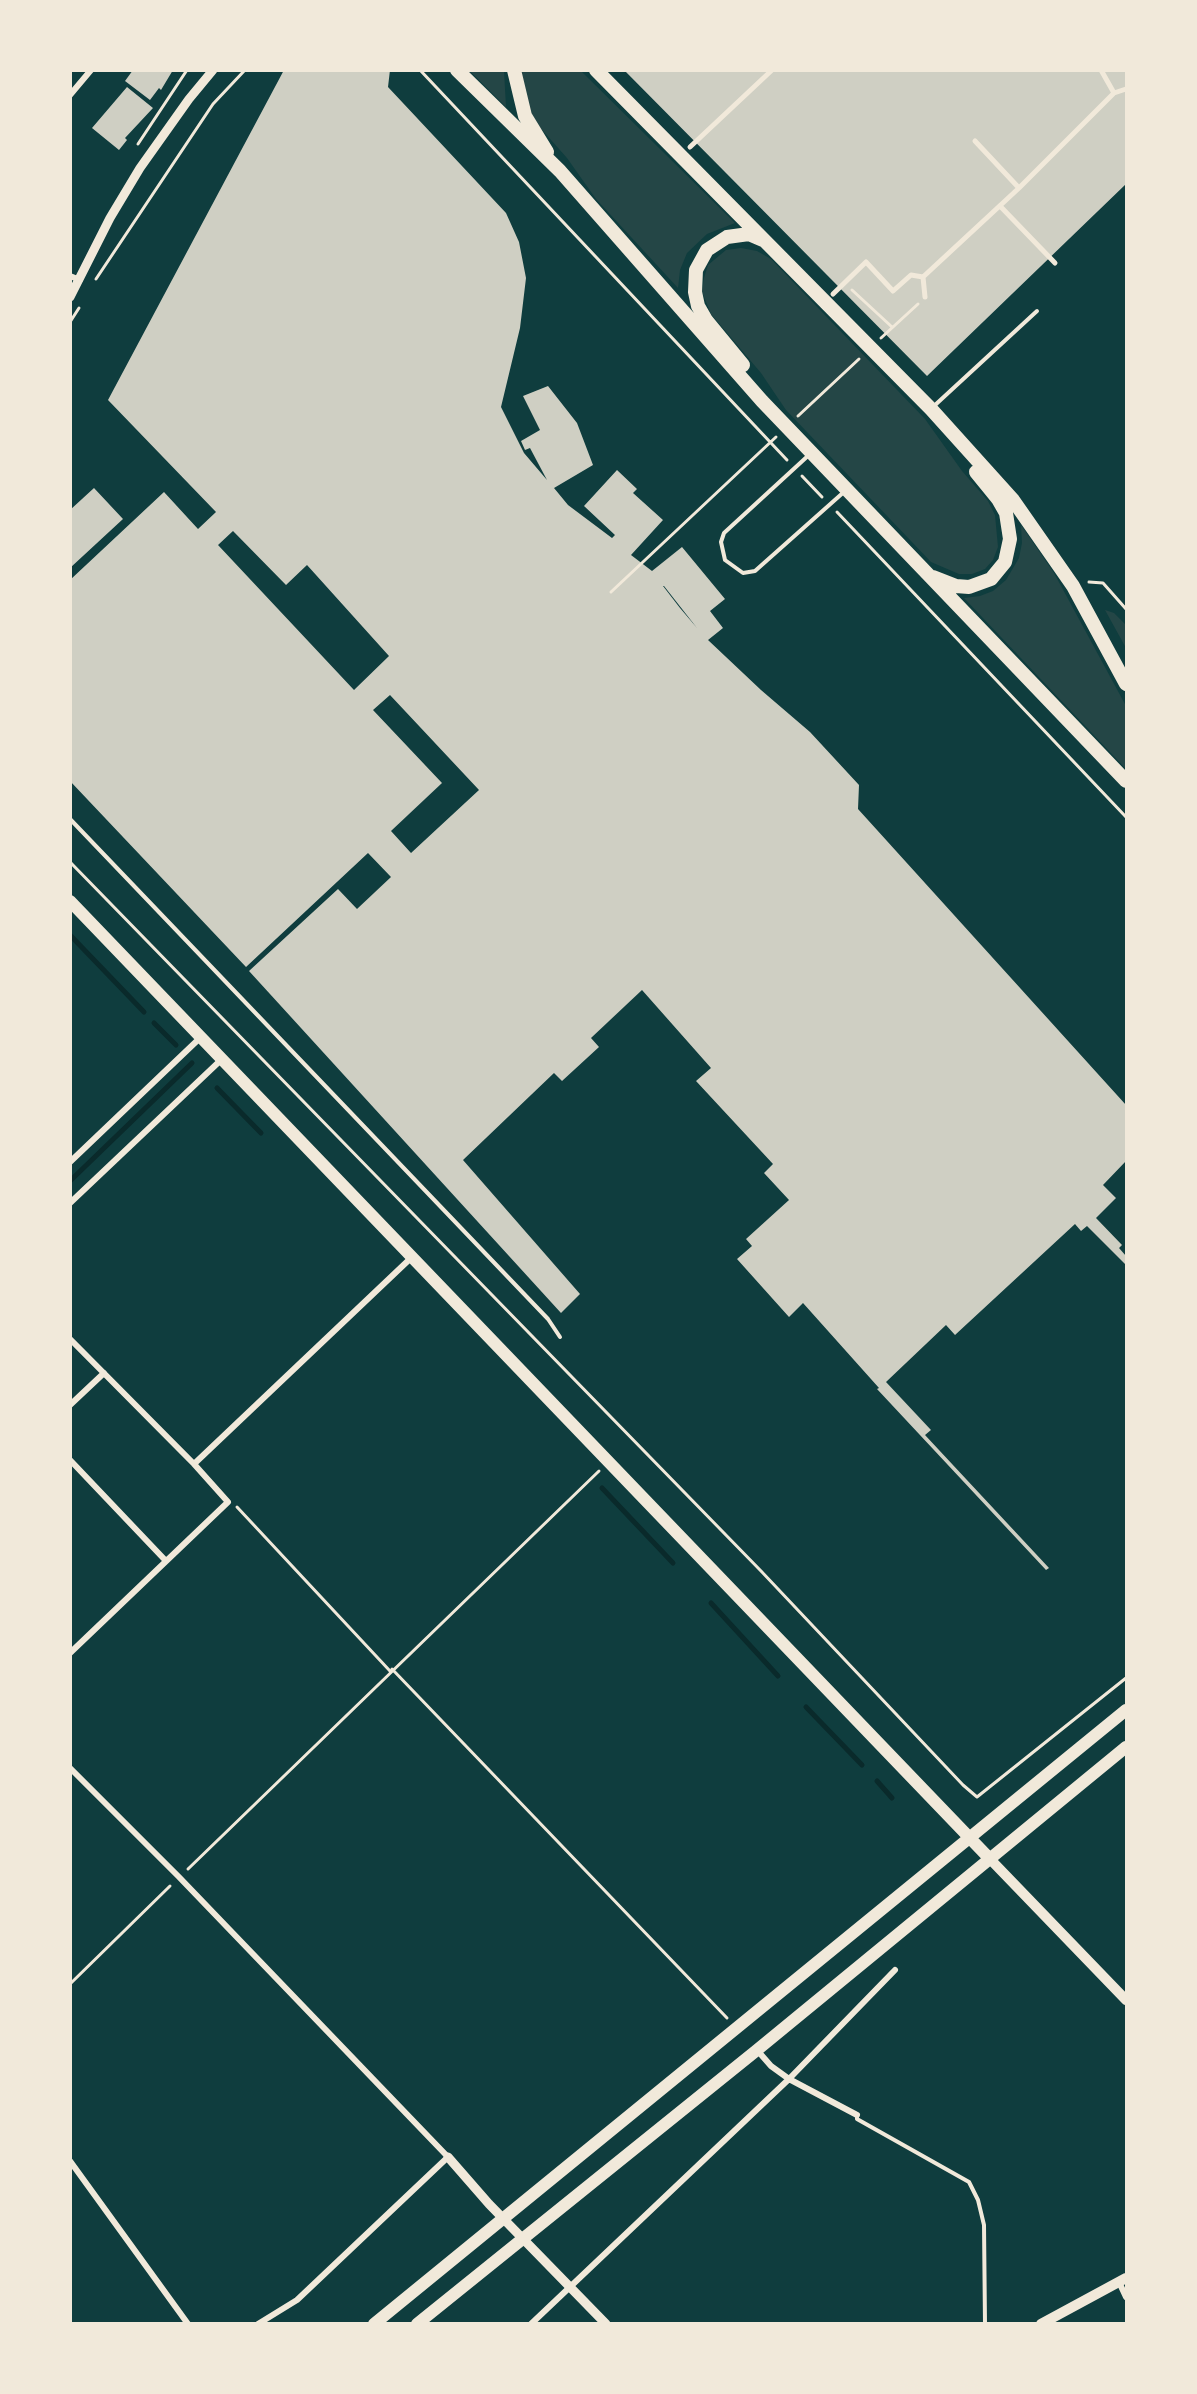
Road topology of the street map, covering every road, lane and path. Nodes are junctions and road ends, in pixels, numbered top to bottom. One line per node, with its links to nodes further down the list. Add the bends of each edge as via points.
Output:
1 (91, 70): 12 (street)
2 (213, 70): 21 (street, via 140,168)
3 (245, 70): 23 (path, via 213,104)
4 (420, 70): 39 (path)
5 (457, 70): 15 (highway)
6 (514, 70): 15 (highway, via 525,116)
7 (596, 70): 18 (highway)
8 (772, 70): 14 (street)
9 (1101, 70): 11 (street)
10 (1126, 89): 11 (street)
11 (1114, 93): 16 (street)
12 (70, 95)
13 (975, 141): 16 (street)
14 (690, 147)
15 (560, 171): 33 (highway)
16 (1019, 188): 17 (street)
17 (1000, 206): 19 (street); 20 (street)
18 (768, 243): 33 (highway, via 749,234 727,237 700,258 694,282 698,306 706,320 746,369); 34 (highway)
19 (1055, 263)
20 (923, 277): 22 (street, via 911,275 892,291 866,262); 26 (street)
21 (75, 278): 25 (street)
22 (844, 283): 24 (street); 30 (path)
23 (92, 285)
24 (833, 294)
25 (70, 297)
26 (925, 297): 30 (path)
27 (81, 303): 29 (path)
28 (1037, 310): 34 (lane)
29 (70, 322)
30 (892, 327): 31 (path)
31 (875, 344)
32 (866, 352): 35 (path)
33 (762, 401): 38 (highway)
34 (931, 410): 36 (highway)
35 (790, 424)
36 (945, 425): 42 (highway, via 1006,513 1010,539 999,572 981,584 956,586); 43 (highway, via 1013,500)
37 (781, 432): 44 (path)
38 (811, 453): 39 (lane); 40 (highway)
39 (795, 468): 41 (path); 41 (lane, via 724,533 721,542 725,560 743,573 755,571)
40 (846, 490): 41 (lane); 42 (highway)
41 (830, 505): 48 (path)
42 (926, 574): 47 (highway)
43 (1073, 586): 45 (path, via 1103,583); 46 (highway)
44 (611, 592)
45 (1126, 609)
46 (1126, 684)
47 (1126, 781)
48 (1126, 817)
49 (70, 819): 57 (lane)
50 (70, 862): 68 (path, via 977,1797)
51 (70, 901): 52 (main road)
52 (201, 1036): 53 (main road); 54 (street)
53 (222, 1058): 55 (street); 56 (main road)
54 (70, 1162)
55 (70, 1203)
56 (412, 1256): 62 (main road); 63 (street)
57 (560, 1336)
58 (70, 1339): 59 (street)
59 (104, 1373): 60 (street); 63 (street)
60 (70, 1405)
61 (70, 1460): 65 (street)
62 (609, 1461): 67 (path); 72 (main road)
63 (194, 1464): 64 (street)
64 (228, 1502): 65 (street); 67 (path)
65 (166, 1561): 66 (street)
66 (70, 1653)
67 (391, 1670): 74 (path); 78 (path)
68 (1126, 1678)
69 (1126, 1710): 72 (main road)
70 (1126, 1747): 73 (main road)
71 (70, 1768): 74 (street)
72 (970, 1838): 73 (main road); 78 (main road)
73 (990, 1859): 77 (main road); 79 (main road)
74 (179, 1877): 76 (path); 82 (street)
75 (895, 1970): 80 (street)
76 (70, 1984)
77 (1126, 2000)
78 (738, 2029): 84 (main road)
79 (757, 2050): 80 (street); 85 (main road)
80 (789, 2079): 81 (street); 87 (street)
81 (857, 2115): 95 (lane, via 857,2119 969,2182 984,2225)
82 (448, 2157): 84 (street); 89 (street, via 297,2300)
83 (70, 2161): 90 (street)
84 (503, 2218): 85 (street); 91 (main road)
85 (522, 2238): 87 (street); 92 (main road)
86 (1123, 2280): 88 (street); 96 (main road)
87 (570, 2286): 93 (street); 94 (street)
88 (1126, 2297)
89 (259, 2323)
90 (188, 2324)
91 (374, 2324)
92 (417, 2324)
93 (531, 2324)
94 (606, 2324)
95 (985, 2324)
96 (1041, 2324)

